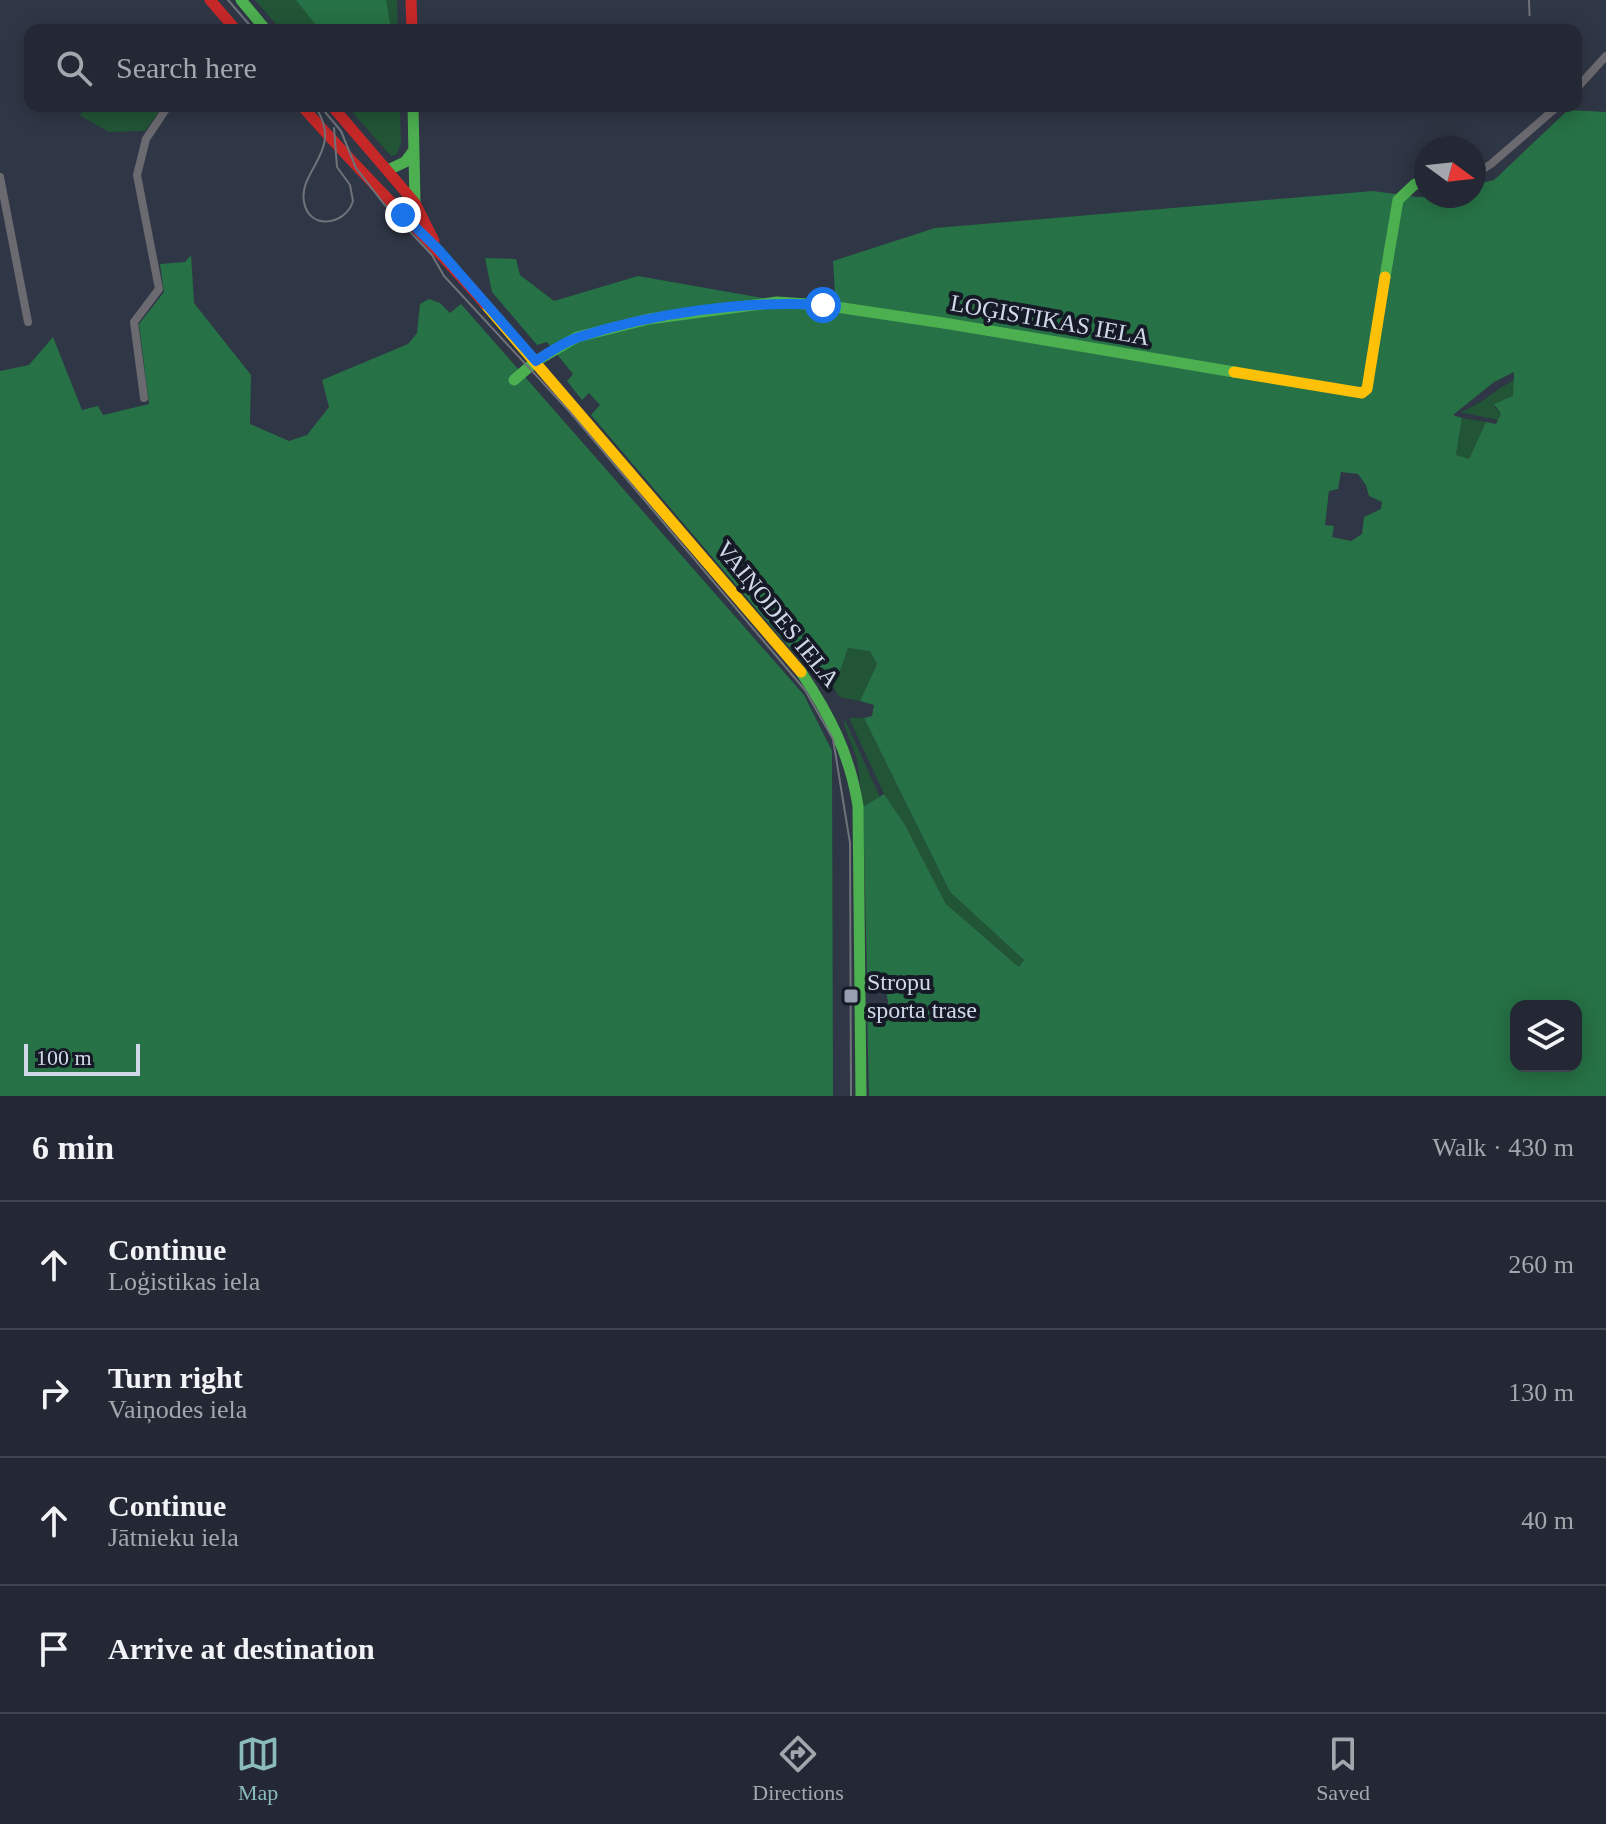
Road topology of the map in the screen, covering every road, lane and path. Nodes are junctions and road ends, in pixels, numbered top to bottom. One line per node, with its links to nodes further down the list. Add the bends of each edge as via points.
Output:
1 (210, 0): 4 (street)
2 (241, 0): 5 (street)
3 (411, 0): 6 (street)
4 (228, 24)
5 (261, 24)
6 (412, 24)
7 (1606, 56): 8 (street)
8 (1582, 82)
9 (164, 112): 25 (street, via 146,139 137,175 159,289 134,322)
10 (308, 112): 20 (street)
11 (337, 112): 16 (street)
12 (413, 112): 14 (street)
13 (1551, 112): 15 (street)
14 (414, 150): 16 (street, via 405,162); 19 (street)
15 (1486, 167)
16 (388, 170): 19 (street)
17 (0, 177): 22 (street)
18 (1414, 185): 23 (street, LOĢISTIKAS IELA, via 1398,200 1367,389 1362,393 936,322 777,302 649,319 577,337)
19 (415, 203): 20 (street); 21 (street)
20 (403, 215): 21 (street)
21 (438, 249): 23 (street, VAIŅODES IELA)
22 (28, 322)
23 (536, 361): 24 (street, LOĢISTIKAS IELA); 26 (street, VAIŅODES IELA, via 800,670 844,745 855,782 859,836)
24 (514, 380)
25 (144, 398)
26 (861, 1096)

